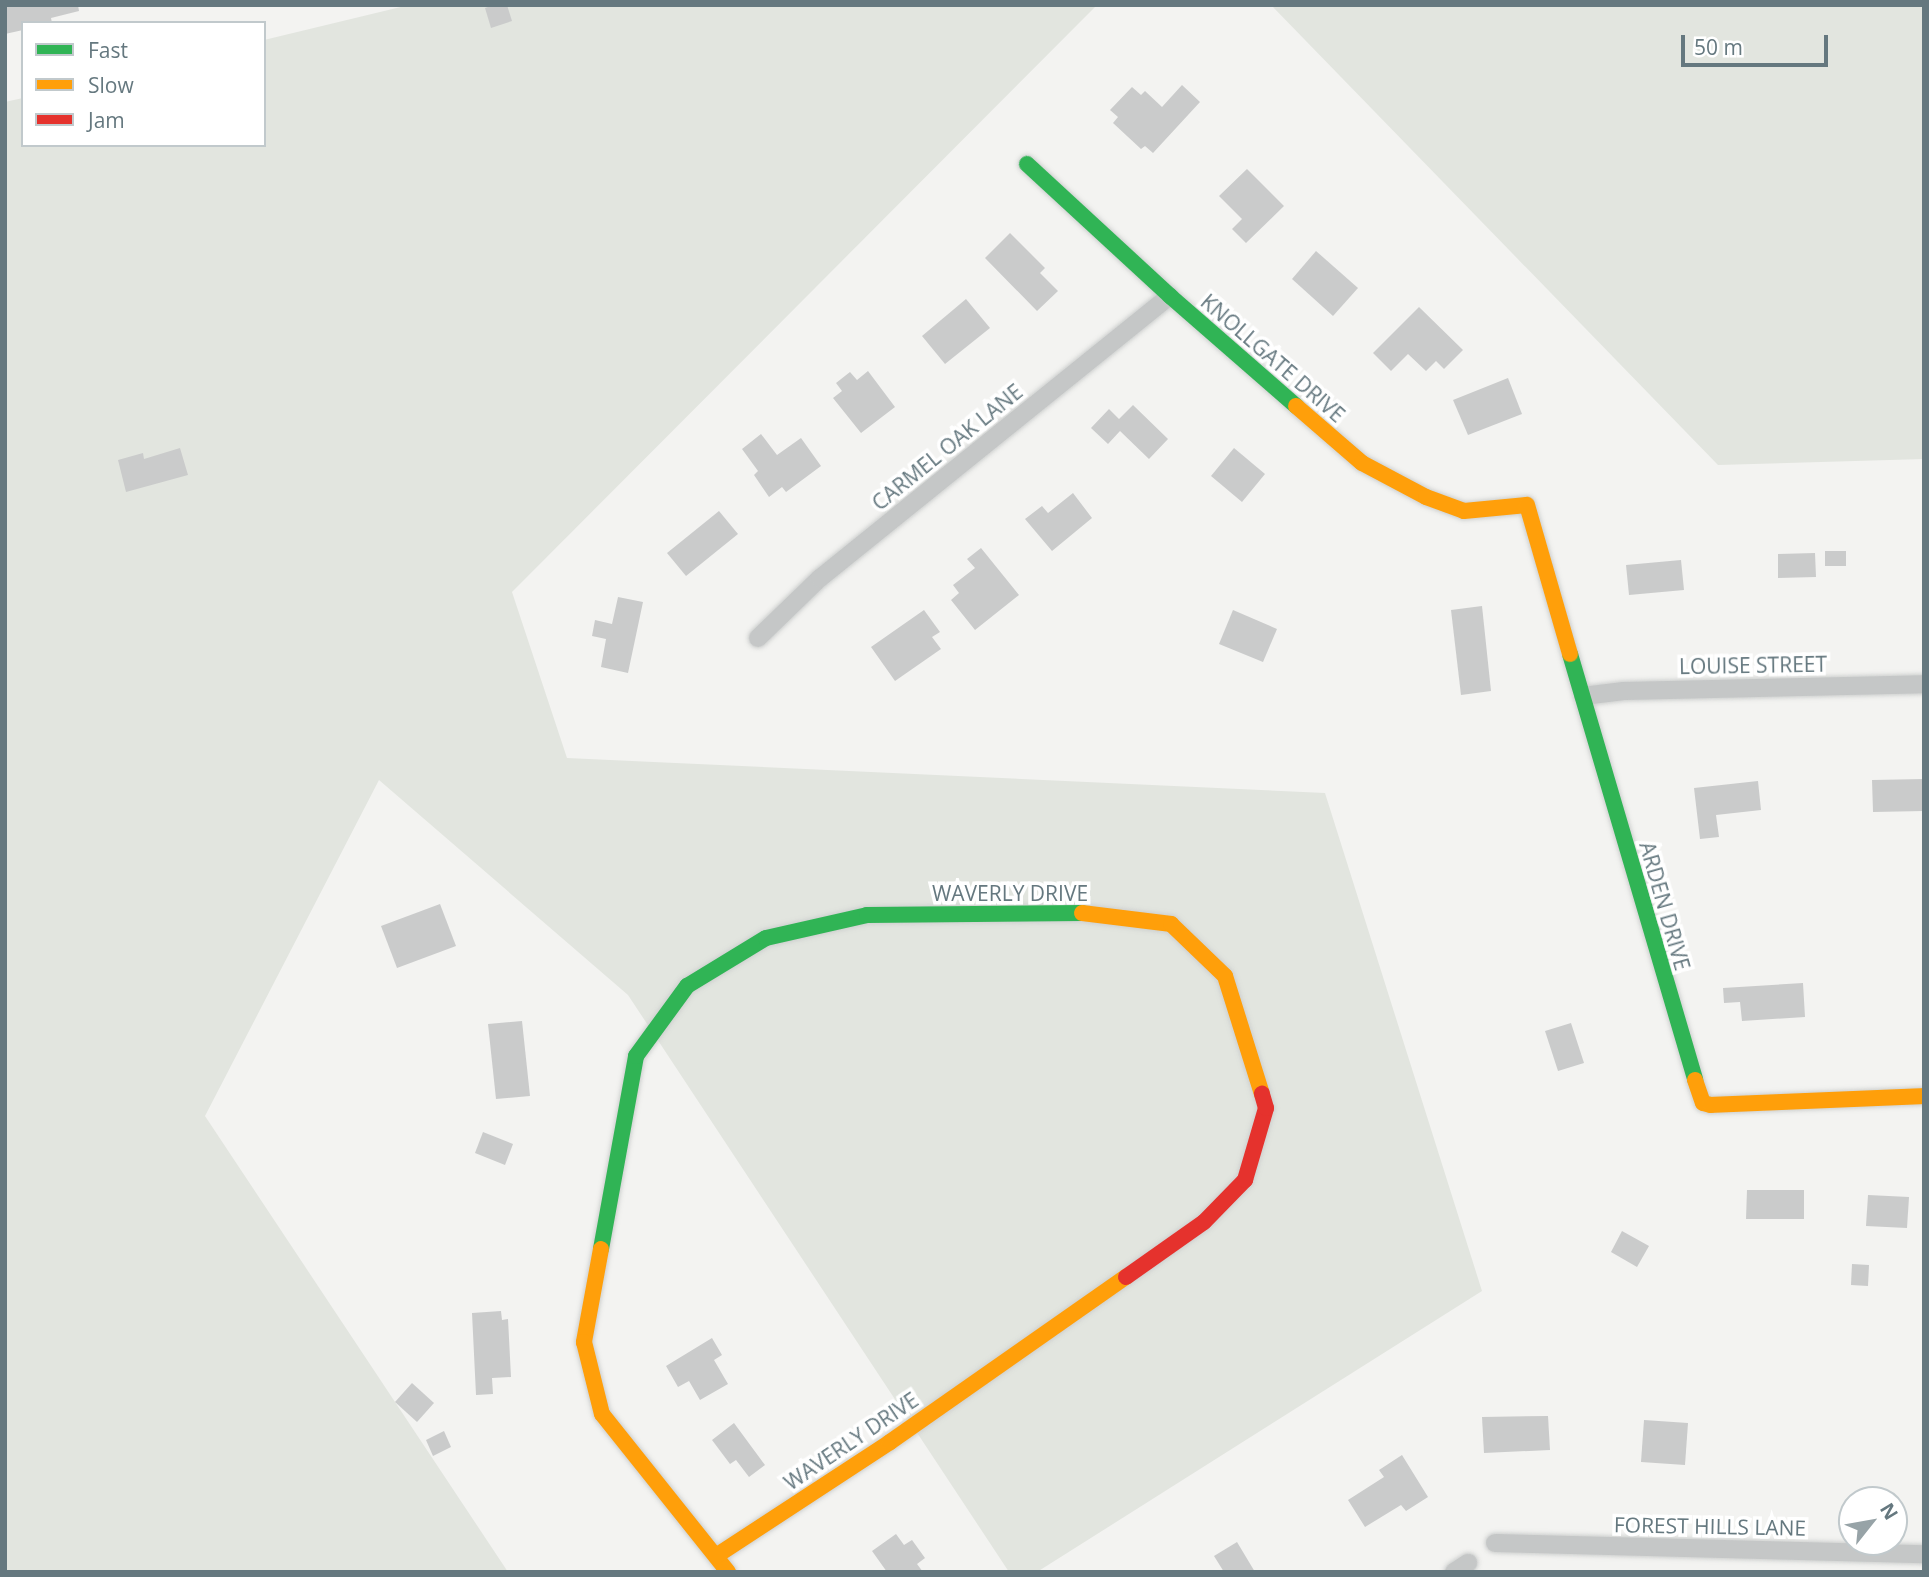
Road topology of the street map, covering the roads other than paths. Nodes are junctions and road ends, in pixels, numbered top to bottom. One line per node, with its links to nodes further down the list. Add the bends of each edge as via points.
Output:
1 (1027, 164): 2 (street, KNOLLGATE DRIVE)
2 (1170, 296): 3 (street, KNOLLGATE DRIVE, via 1362,463 1426,498 1464,511); 4 (street, CARMEL OAK LANE, via 820,578)
3 (1527, 505): 6 (street, ARDEN DRIVE)
4 (758, 638)
5 (1924, 684): 6 (street, LOUISE STREET, via 1624,691)
6 (1583, 696): 7 (street, ARDEN DRIVE, via 1681,1042 1703,1103)
7 (1924, 1096)
8 (1495, 1543): 9 (street, FOREST HILLS LANE)
9 (1924, 1554)
10 (716, 1556): 10 (street, WAVERLY DRIVE, via 602,1414 584,1342 636,1056 687,986 766,938 867,915 1065,911 1171,924 1225,976 1266,1108 1245,1180 1204,1222); 11 (street, WAVERLY DRIVE)
11 (728, 1572)

